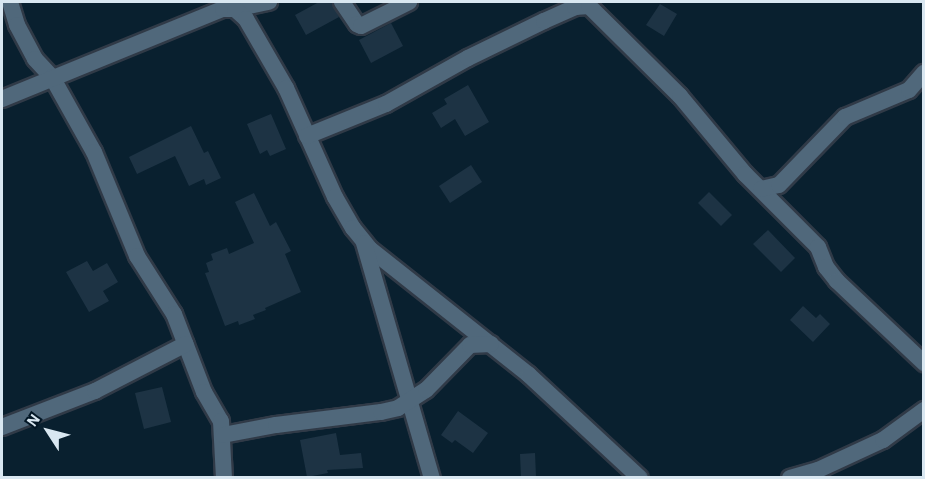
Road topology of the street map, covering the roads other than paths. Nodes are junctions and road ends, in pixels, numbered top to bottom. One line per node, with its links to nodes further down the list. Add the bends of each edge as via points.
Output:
1 (10, 2): 8 (street, via 35,59)
2 (268, 2): 6 (street)
3 (342, 2): 4 (street, via 358,26)
4 (409, 2)
5 (592, 5): 10 (street, via 565,12 468,58 386,104); 11 (street, via 680,96)
6 (235, 9): 8 (street, via 223,9); 10 (street, via 246,19 286,88)
7 (924, 73): 11 (street, via 909,90 845,117 779,185)
8 (52, 77): 9 (street); 13 (street, via 94,152 137,256 174,314)
9 (2, 99)
10 (307, 136): 12 (street, via 335,197)
11 (761, 189): 15 (street, via 818,247 837,281)
12 (364, 242): 14 (street); 16 (street)
13 (186, 344): 18 (street, via 95,391); 19 (street)
14 (491, 344): 16 (street, via 470,345 426,390); 22 (street)
15 (924, 363)
16 (409, 401): 19 (street, via 381,412); 21 (street)
17 (924, 410): 23 (street, via 883,440 818,470)
18 (2, 427)
19 (224, 435): 20 (street)
20 (225, 477)
21 (432, 477)
22 (640, 477)
23 (790, 477)

